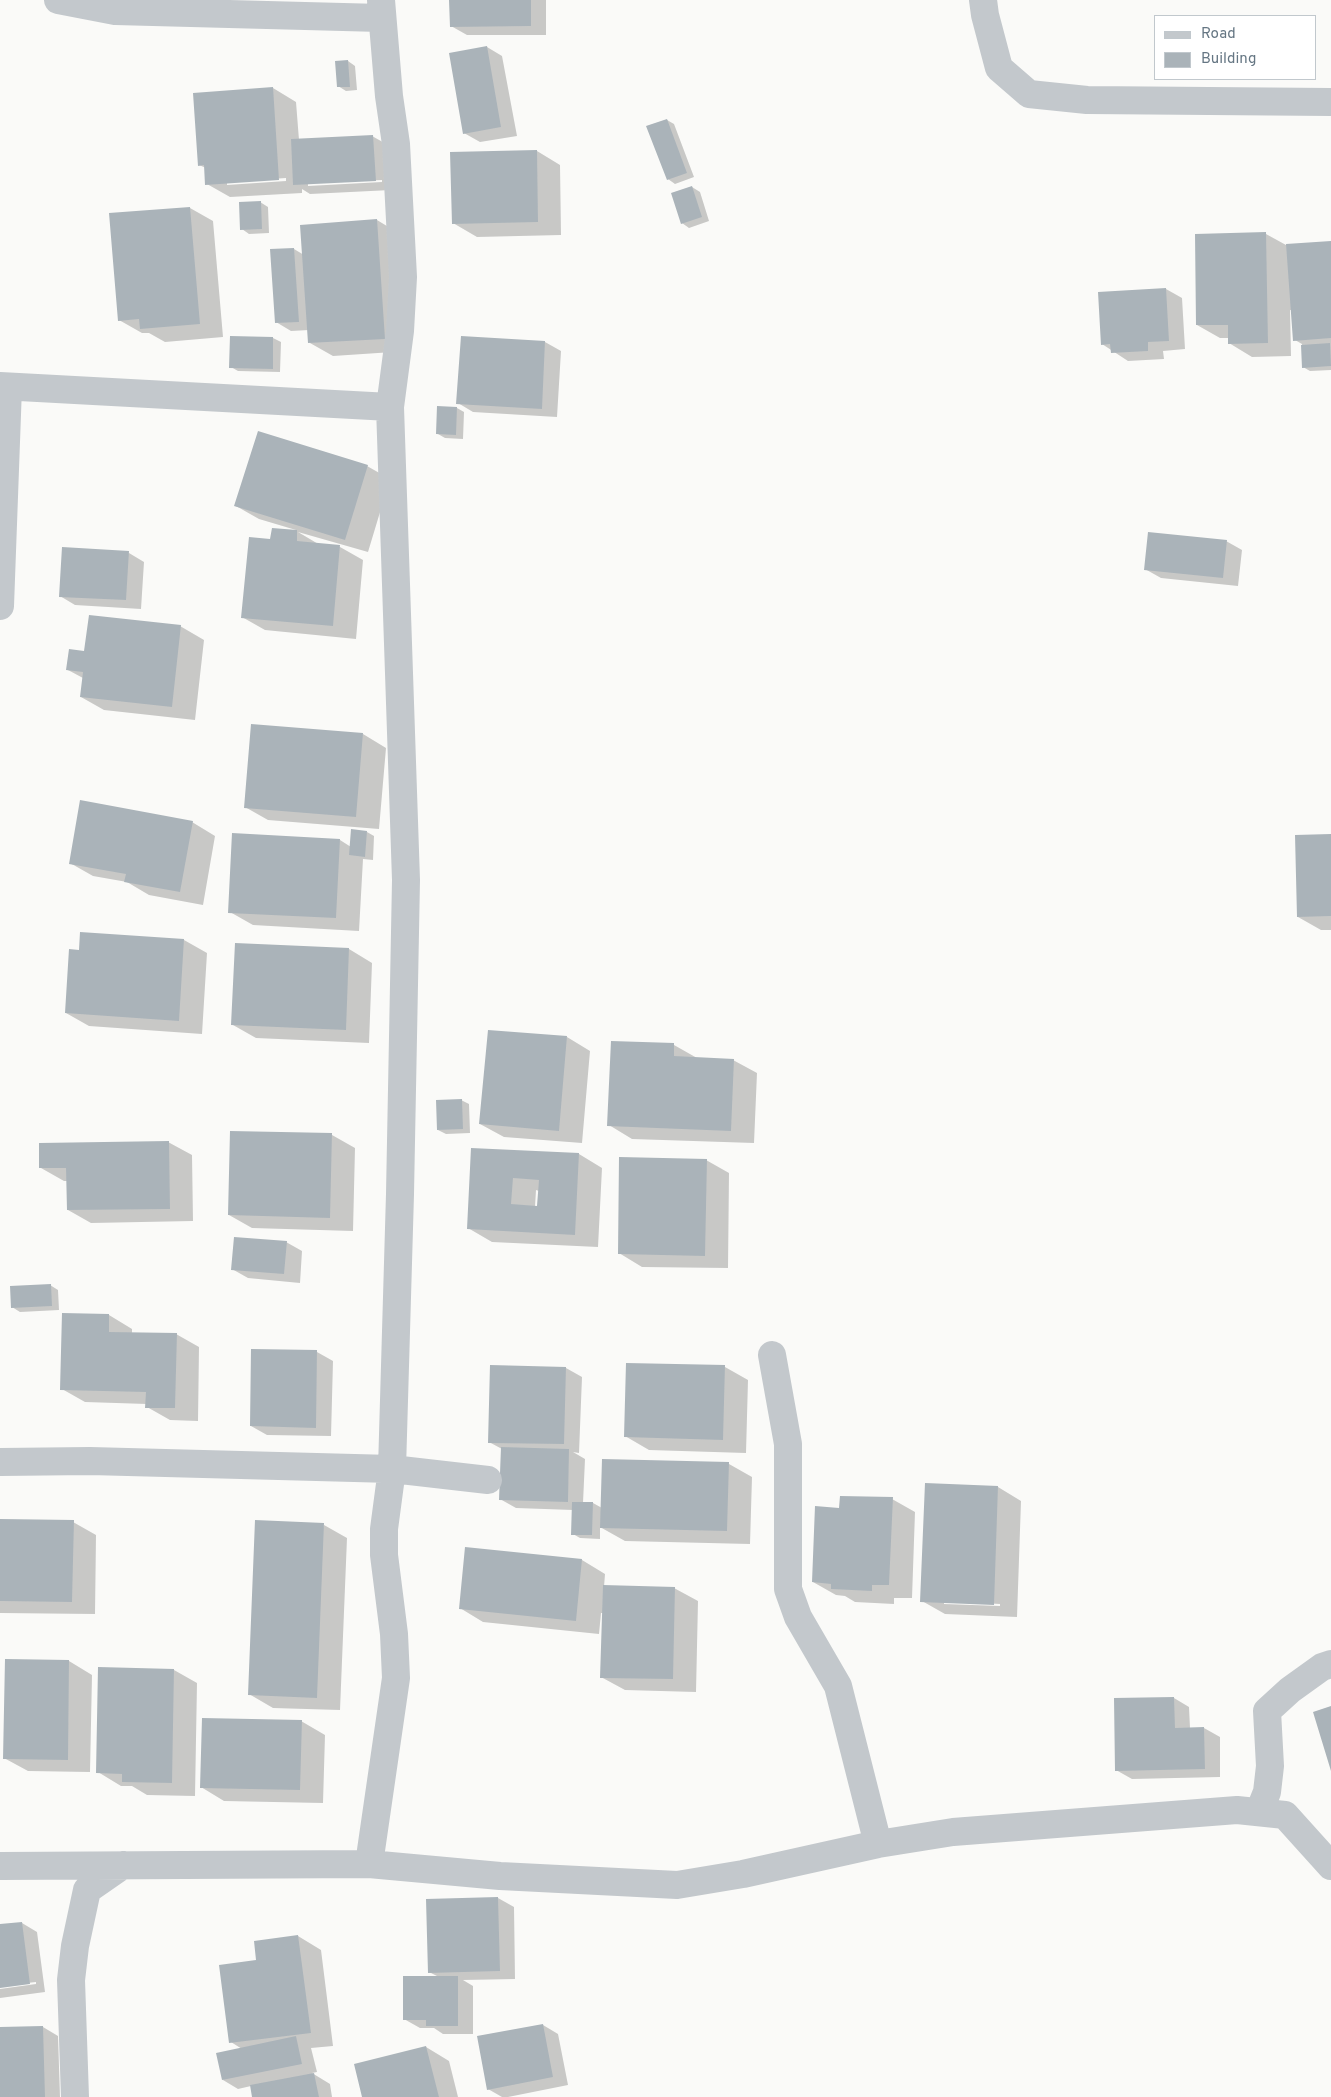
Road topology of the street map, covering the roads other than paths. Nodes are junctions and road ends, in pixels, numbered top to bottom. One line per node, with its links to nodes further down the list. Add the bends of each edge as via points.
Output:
1 (58, 0): 3 (street, via 115,11)
2 (983, 0): 4 (street, via 999,68 1029,94 1087,100)
3 (381, 9): 6 (street, via 396,144 403,277)
4 (1331, 102)
5 (4, 386): 6 (street); 7 (street)
6 (390, 407): 10 (street, via 406,880)
7 (0, 606)
8 (772, 1355): 14 (street, via 788,1444 788,1589 798,1617 838,1686)
9 (0, 1462): 10 (street)
10 (392, 1468): 11 (street); 15 (street, via 384,1555 396,1678)
11 (488, 1480)
12 (1331, 1664): 13 (street, via 1290,1690 1268,1711 1268,1792)
13 (1259, 1812): 14 (street, via 1237,1810 963,1831); 19 (street, via 1285,1815)
14 (878, 1844): 15 (street, via 743,1874 677,1884 500,1876)
15 (369, 1864): 16 (street)
16 (123, 1865): 18 (street); 20 (street)
17 (0, 1866): 18 (street)
18 (38, 1866): 20 (street)
19 (1331, 1866)
20 (88, 1890): 21 (street, via 71,1980)
21 (75, 2097)

